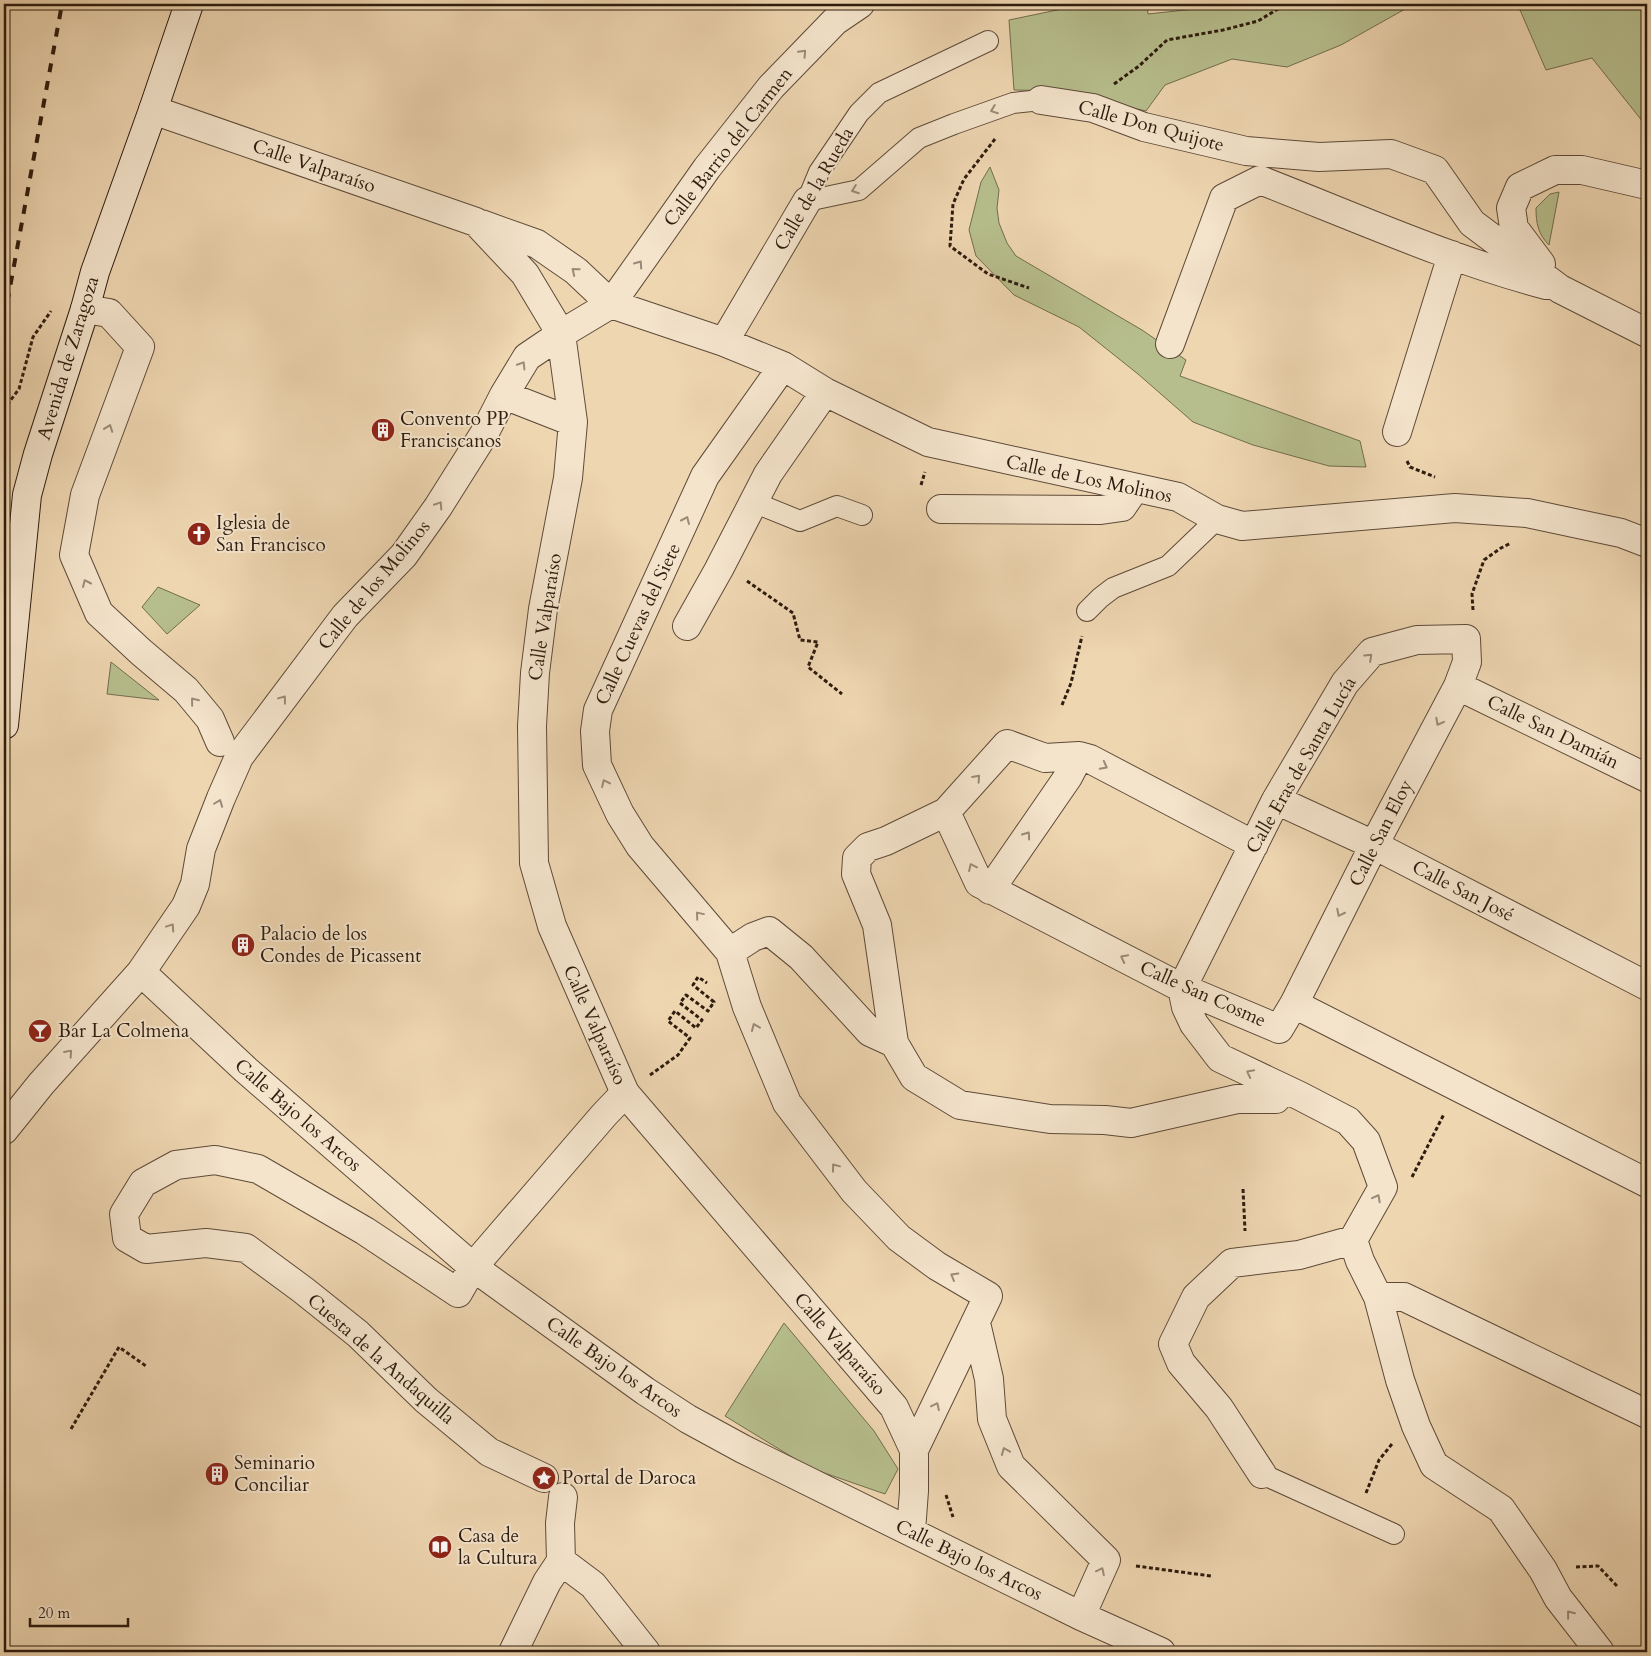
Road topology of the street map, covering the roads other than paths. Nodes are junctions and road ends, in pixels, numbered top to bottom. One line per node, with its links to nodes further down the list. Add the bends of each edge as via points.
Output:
1 (189, 4): 5 (street, Avenida de Zaragoza)
2 (860, 4): 11 (street, Calle Barrio del Carmen, one-way to 2, via 706,168 772,87 835,21)
3 (988, 41): 7 (lane, Calle de la Rueda, via 879,93 859,113 820,172)
4 (1041, 100): 7 (lane, Calle Don Quijote, one-way to 7, via 1013,103 919,138 859,190); 10 (street, Calle Don Quijote, via 1093,108 1144,127 1246,151 1319,157 1391,154 1435,170 1472,223)
5 (153, 110): 8 (street, Calle Valparaíso); 12 (street, Avenida de Zaragoza, via 94,272)
6 (1647, 185): 10 (street, via 1582,170 1555,170 1520,187 1511,208 1514,228)
7 (807, 201): 15 (street, Calle de la Rueda)
8 (476, 222): 11 (street, Calle Valparaíso, one-way to 8, via 576,272 536,244); 14 (street, Calle Valparaíso, via 525,274)
9 (1452, 255): 10 (street, Calle Don Quijote); 16 (street, Calle Don Quijote, via 1260,180 1224,198); 21 (street)
10 (1560, 289): 13 (street, Calle Don Quijote)
11 (611, 304): 14 (street, Calle de los Molinos); 15 (street, Calle de Los Molinos)
12 (85, 309): 31 (street, Avenida de Zaragoza, via 28,495); 32 (street, one-way to 12, via 210,719 186,690 99,613 74,555 85,494 140,347 109,313)
13 (1647, 333)
14 (561, 334): 19 (street, Calle de los Molinos, one-way to 14, via 527,357); 20 (street, Calle Valparaíso)
15 (724, 342): 17 (street, Calle de Los Molinos)
16 (1170, 344)
17 (783, 366): 18 (street, Calle de Los Molinos); 40 (street, Calle Cuevas del Siete, one-way to 17, via 640,846 620,814 597,765 595,731 598,710 705,476)
18 (826, 392): 22 (street, Calle de Los Molinos, via 928,442); 23 (street, via 768,474)
19 (504, 395): 20 (street); 41 (street, Calle de los Molinos, one-way to 19, via 186,906 195,884 202,849 240,757 345,616 404,555 484,434)
20 (573, 422): 48 (street, Calle Valparaíso, via 568,478 543,609 535,673 532,726 534,863 552,926)
21 (1397, 432)
22 (1135, 488): 24 (street, via 1122,507 1101,510); 26 (street, Calle de Los Molinos, via 1178,497)
23 (754, 502): 25 (lane, via 800,521 837,506); 29 (street)
24 (941, 509)
25 (862, 515)
26 (1217, 519): 27 (street, Calle de Los Molinos, via 1242,526 1455,508 1527,513 1621,533); 28 (lane, via 1168,566 1114,588)
27 (1647, 543)
28 (1087, 611)
29 (687, 626)
30 (1464, 662): 34 (street, Calle San Damián); 35 (street, Calle Eras de Santa Lucía, one-way to 30, via 1345,683 1372,652 1417,640); 38 (street, Calle San Eloy, one-way to 38)
31 (4, 725)
32 (220, 742)
33 (1079, 756): 36 (street, one-way to 33, via 1008,744 1045,758); 37 (street, one-way to 37); 39 (street, one-way to 33)
34 (1647, 778)
35 (1276, 800): 37 (street, Calle Eras de Santa Lucía); 38 (street, Calle San José)
36 (946, 812): 39 (street, Calle San Cosme, one-way to 36, via 979,883); 45 (street, via 868,847 857,858 856,874 877,924)
37 (1254, 844): 43 (street, Calle Eras de Santa Lucía)
38 (1374, 845): 42 (street, Calle San José); 44 (street, Calle San Eloy, one-way to 44)
39 (990, 890): 43 (street, Calle San Cosme, one-way to 39)
40 (730, 952): 45 (street, via 753,937 770,931 800,957 870,1032); 55 (street, one-way to 40, via 988,1296 937,1266 899,1238 854,1191 787,1103 747,1008)
41 (141, 972): 46 (street, Calle de los Molinos, one-way to 41); 53 (street, Calle Bajo los Arcos, via 246,1070)
42 (1647, 986)
43 (1182, 988): 44 (street, Calle San Cosme, via 1279,1029); 47 (street, one-way to 43, via 1220,1058 1194,1024)
44 (1294, 1004): 51 (street, Calle San Cosme)
45 (894, 1043): 47 (street, via 914,1077 960,1105 1050,1119 1132,1123 1237,1099 1276,1099)
46 (41, 1084): 49 (street); 50 (street, Calle de los Molinos)
47 (1284, 1088): 52 (street, one-way to 47, via 1383,1187 1366,1141 1348,1121)
48 (625, 1093): 53 (street); 57 (street, Calle Valparaíso, via 894,1407)
49 (4, 1098)
50 (4, 1130)
51 (1646, 1178)
52 (1353, 1240): 54 (street); 58 (street, via 1299,1254 1232,1262 1196,1297 1173,1344 1181,1363 1219,1408)
53 (473, 1267): 59 (street, Calle Bajo los Arcos, via 644,1391 688,1419); 61 (street, Cuesta de la Andaquilla, via 458,1293 365,1231 258,1169 216,1160 176,1165 142,1183 124,1214 127,1238 146,1249 206,1243 246,1248 358,1334 426,1400 489,1452 553,1488 560,1522)
54 (1378, 1297): 56 (street, via 1404,1297); 66 (street, one-way to 54, via 1558,1598 1501,1509 1434,1465 1400,1380)
55 (976, 1323): 57 (street, one-way to 55); 62 (street, one-way to 55, via 1106,1560 1011,1466 992,1418 989,1380)
56 (1647, 1414)
57 (914, 1450): 59 (street, Calle Valparaíso)
58 (1262, 1474): 60 (lane)
59 (911, 1531): 62 (street, Calle Bajo los Arcos)
60 (1394, 1534)
61 (561, 1561): 63 (street, via 547,1582); 64 (street, via 593,1585)
62 (1081, 1616): 65 (street, Calle Bajo los Arcos)
63 (513, 1652)
64 (646, 1652)
65 (1161, 1652)
66 (1600, 1652)

